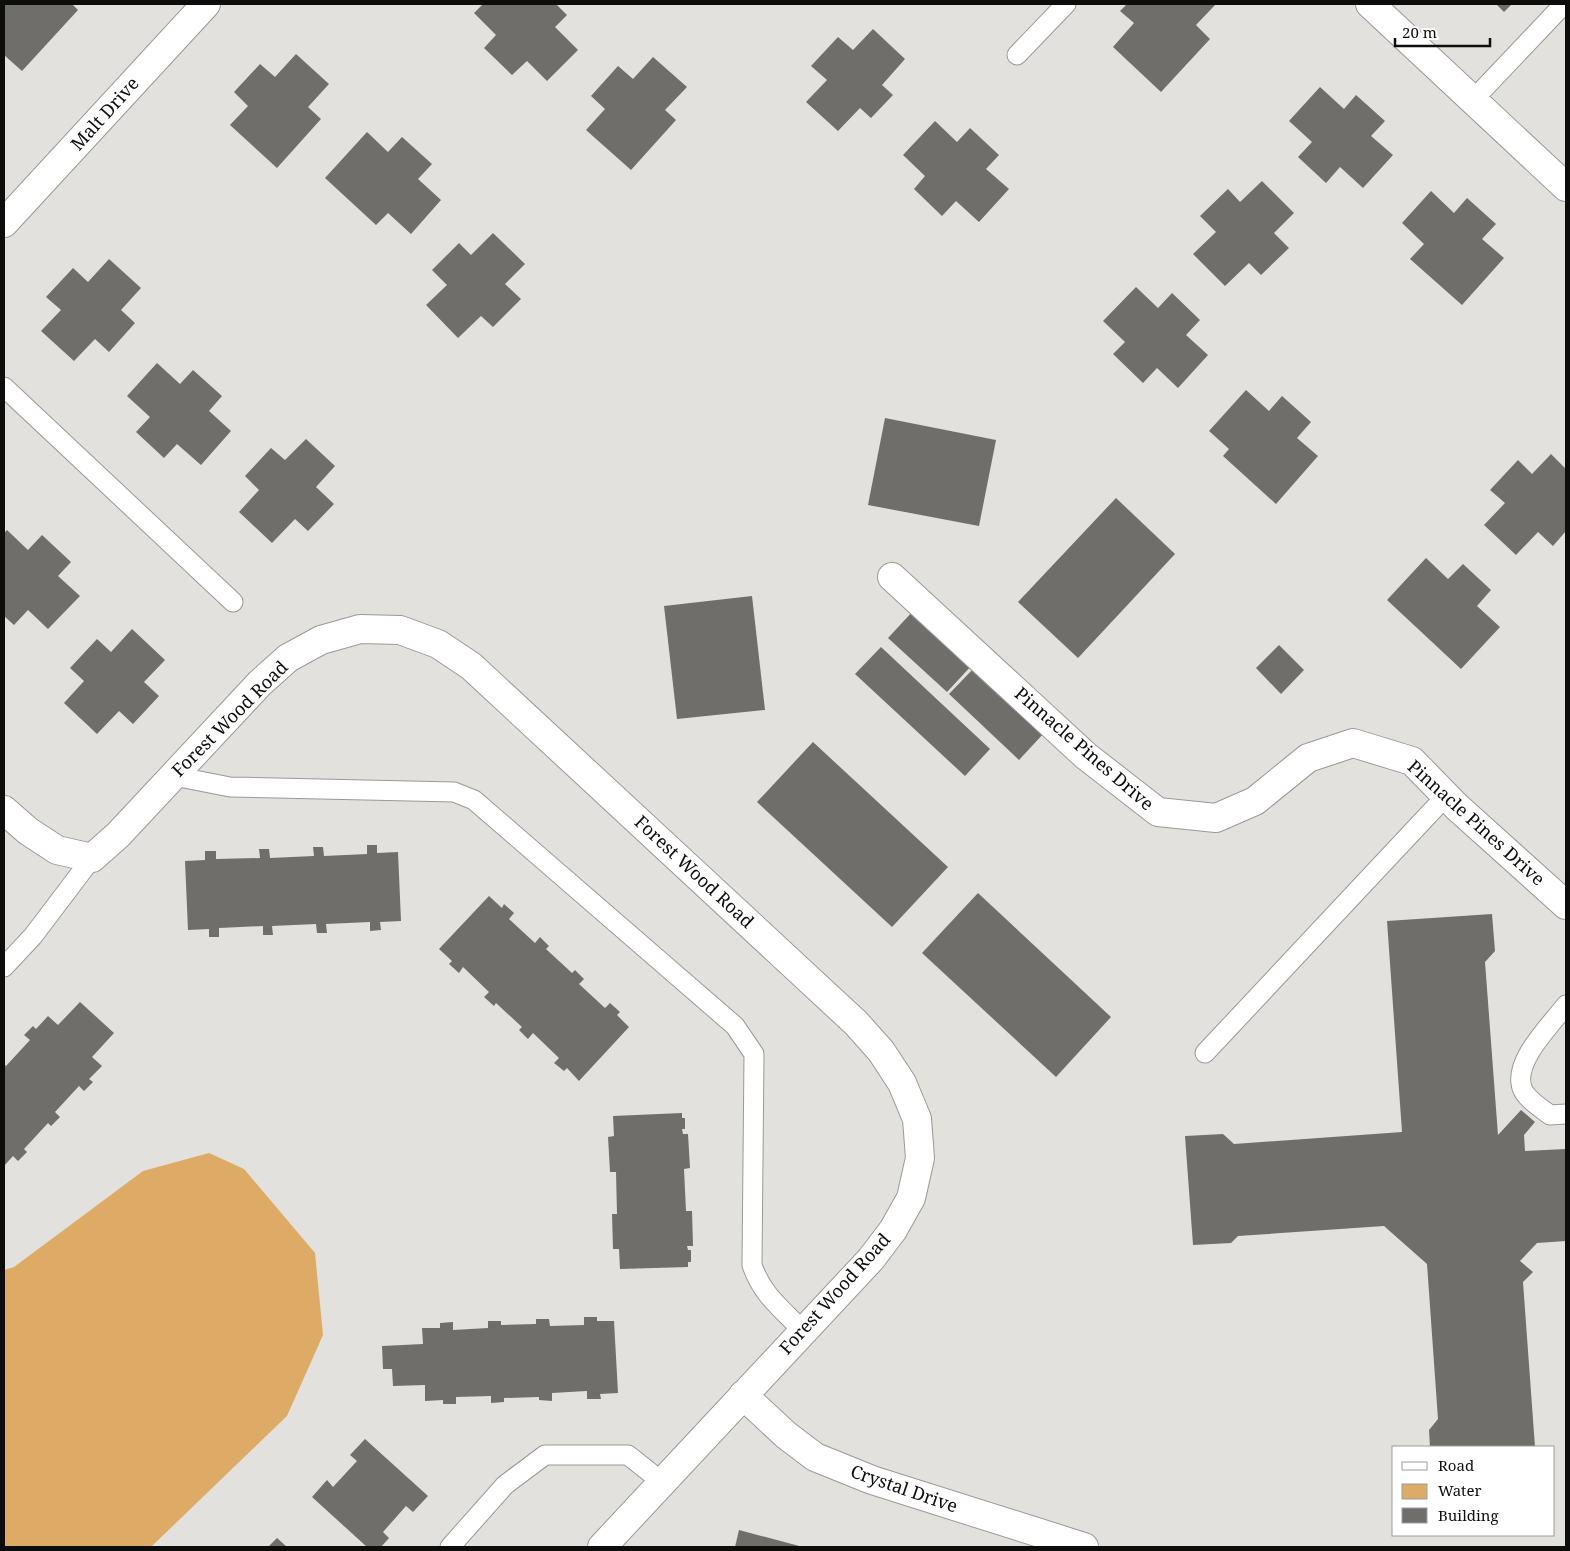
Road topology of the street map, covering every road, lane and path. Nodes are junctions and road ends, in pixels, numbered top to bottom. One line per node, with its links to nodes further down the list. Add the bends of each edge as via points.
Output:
1 (206, 4): 8 (street, Malt Drive)
2 (1066, 4): 5 (lane)
3 (1370, 4): 6 (street)
4 (1564, 4): 6 (lane)
5 (1017, 56)
6 (1473, 100): 7 (street)
7 (1566, 187)
8 (4, 224)
9 (4, 387): 11 (lane)
10 (892, 577): 13 (street, Pinnacle Pines Drive, via 1086,756 1158,812 1216,818 1255,801 1308,758 1353,743 1412,761)
11 (233, 602)
12 (174, 776): 15 (street, Forest Wood Road); 21 (lane, via 230,787 454,792 474,800 735,1026 754,1054 752,1265 766,1293); 21 (street, Forest Wood Road, via 260,683 288,658 321,640 360,629 400,630 438,644 471,666 856,1023 881,1051 902,1083 917,1119 920,1158 911,1198 871,1259)
13 (1446, 796): 16 (street, Pinnacle Pines Drive); 19 (lane)
14 (4, 810): 15 (street, via 28,832 57,850)
15 (92, 858): 17 (lane, via 33,936)
16 (1566, 905)
17 (4, 967)
18 (1566, 1005): 20 (lane, via 1528,1054 1522,1072 1522,1089 1533,1102 1550,1115)
19 (1205, 1054)
20 (1566, 1114)
21 (803, 1332): 22 (street, Forest Wood Road)
22 (743, 1395): 23 (street, Forest Wood Road); 26 (street, Crystal Drive, via 815,1457 872,1480)
23 (662, 1482): 24 (lane, via 628,1455 545,1455 505,1485); 25 (street, Forest Wood Road)
24 (450, 1547)
25 (602, 1547)
26 (1084, 1547)

